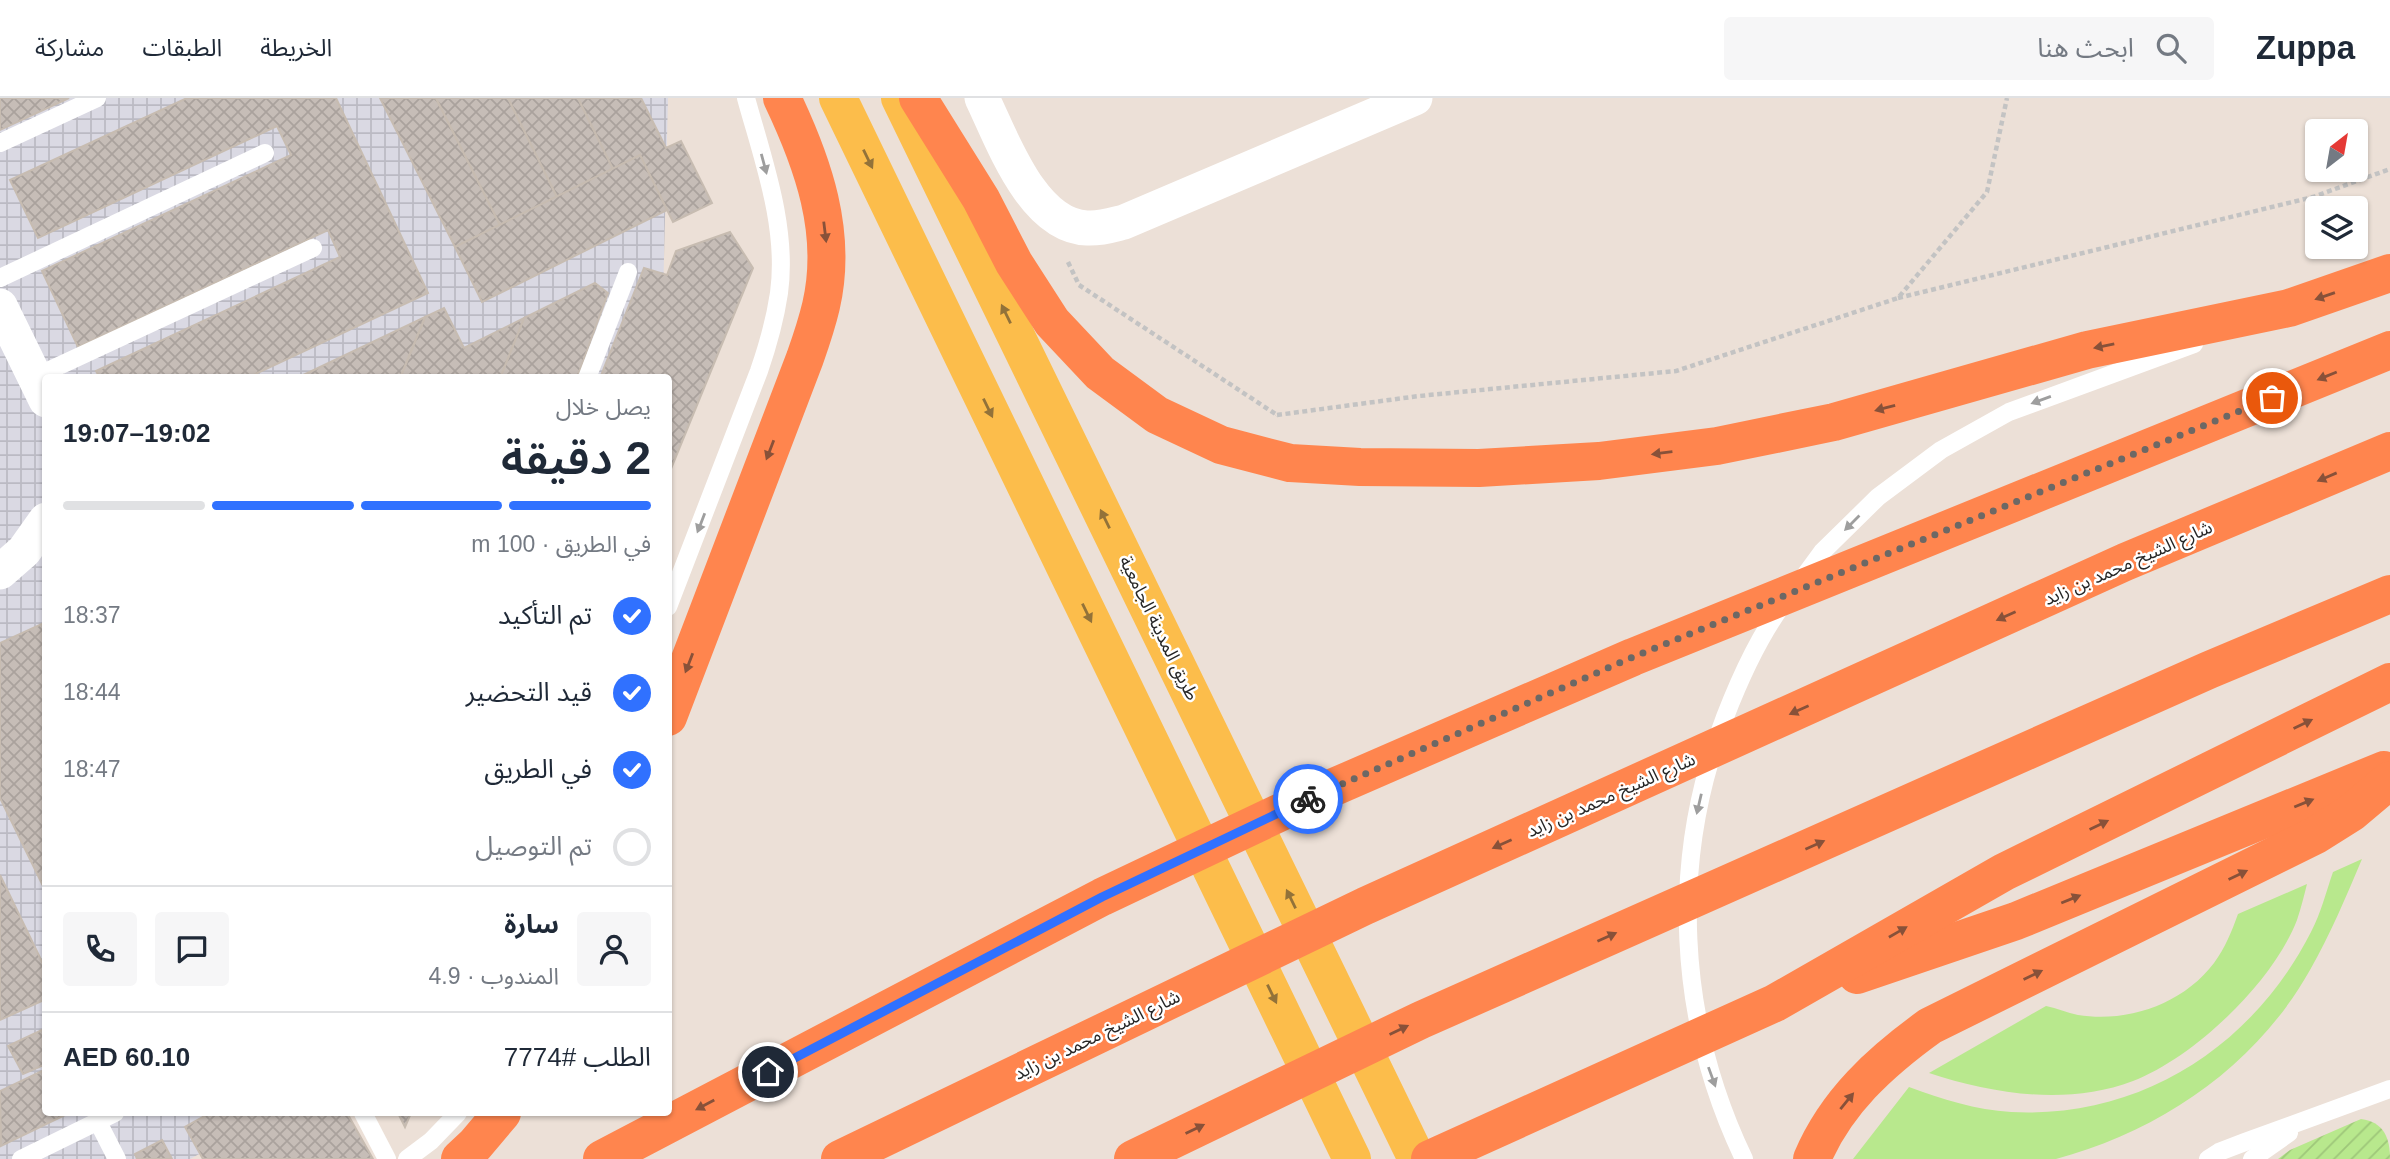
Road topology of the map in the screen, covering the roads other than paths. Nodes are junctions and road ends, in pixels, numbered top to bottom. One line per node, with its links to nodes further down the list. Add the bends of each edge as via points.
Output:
1 (97, 98): 9 (lane)
2 (746, 98): 25 (lane, one-way to 25, via 775,206 780,290 759,371)
3 (782, 98): 27 (highway, one-way to 27, via 803,142 820,195 827,249 822,305)
4 (838, 98): 46 (main road, one-way to 46)
5 (900, 98): 47 (main road, طريق المدينة الجامعية, one-way to 5)
6 (918, 98): 16 (highway, one-way to 6, via 2087,350 1834,422 1717,446 1479,468 1290,463 1221,445 1157,415 1100,373 1052,322)
7 (982, 98): 8 (street, via 1043,208 1084,229 1125,222)
8 (1415, 98)
9 (0, 143)
10 (265, 153): 14 (lane)
11 (313, 248): 18 (lane)
12 (628, 272): 19 (lane)
13 (2390, 273): 16 (highway, one-way to 16)
14 (0, 278)
15 (0, 306): 20 (street)
16 (2289, 308): 49 (lane, one-way to 49, via 2009,412 1941,450 1878,497 1822,552 1776,615 1738,683 1710,756 1692,833 1687,911 1692,989 1708,1066)
17 (2390, 350): 43 (highway, one-way to 43, via 1633,657 1334,787 1102,897)
18 (69, 374)
19 (589, 374)
20 (40, 389)
21 (2390, 451): 44 (highway, شارع الشيخ محمد بن زايد, one-way to 44, via 2125,562 1378,901)
22 (42, 526): 23 (street, via 24,551)
23 (0, 572)
24 (2390, 594): 45 (highway, one-way to 24, via 1421,1020)
25 (672, 597)
26 (2390, 682): 30 (highway, one-way to 26, via 2004,872)
27 (672, 707)
28 (2390, 768): 30 (highway, one-way to 28, via 2016,921)
29 (2390, 780): 50 (highway, one-way to 29, via 1841,1107 1867,1077 1930,1026 2316,835)
30 (1775, 1003): 48 (highway)
31 (2389, 1093): 37 (lane)
32 (109, 1116): 36 (lane)
33 (365, 1116): 40 (lane)
34 (455, 1116): 41 (lane)
35 (499, 1116): 42 (highway)
36 (98, 1122): 38 (lane); 39 (lane)
37 (2303, 1122): 51 (lane); 52 (lane)
38 (21, 1159)
39 (117, 1159)
40 (387, 1159)
41 (407, 1159)
42 (460, 1159)
43 (602, 1159)
44 (840, 1159)
45 (1133, 1159)
46 (1352, 1159)
47 (1417, 1159)
48 (1430, 1159)
49 (1744, 1159)
50 (1812, 1159)
51 (2207, 1159)
52 (2252, 1159)

